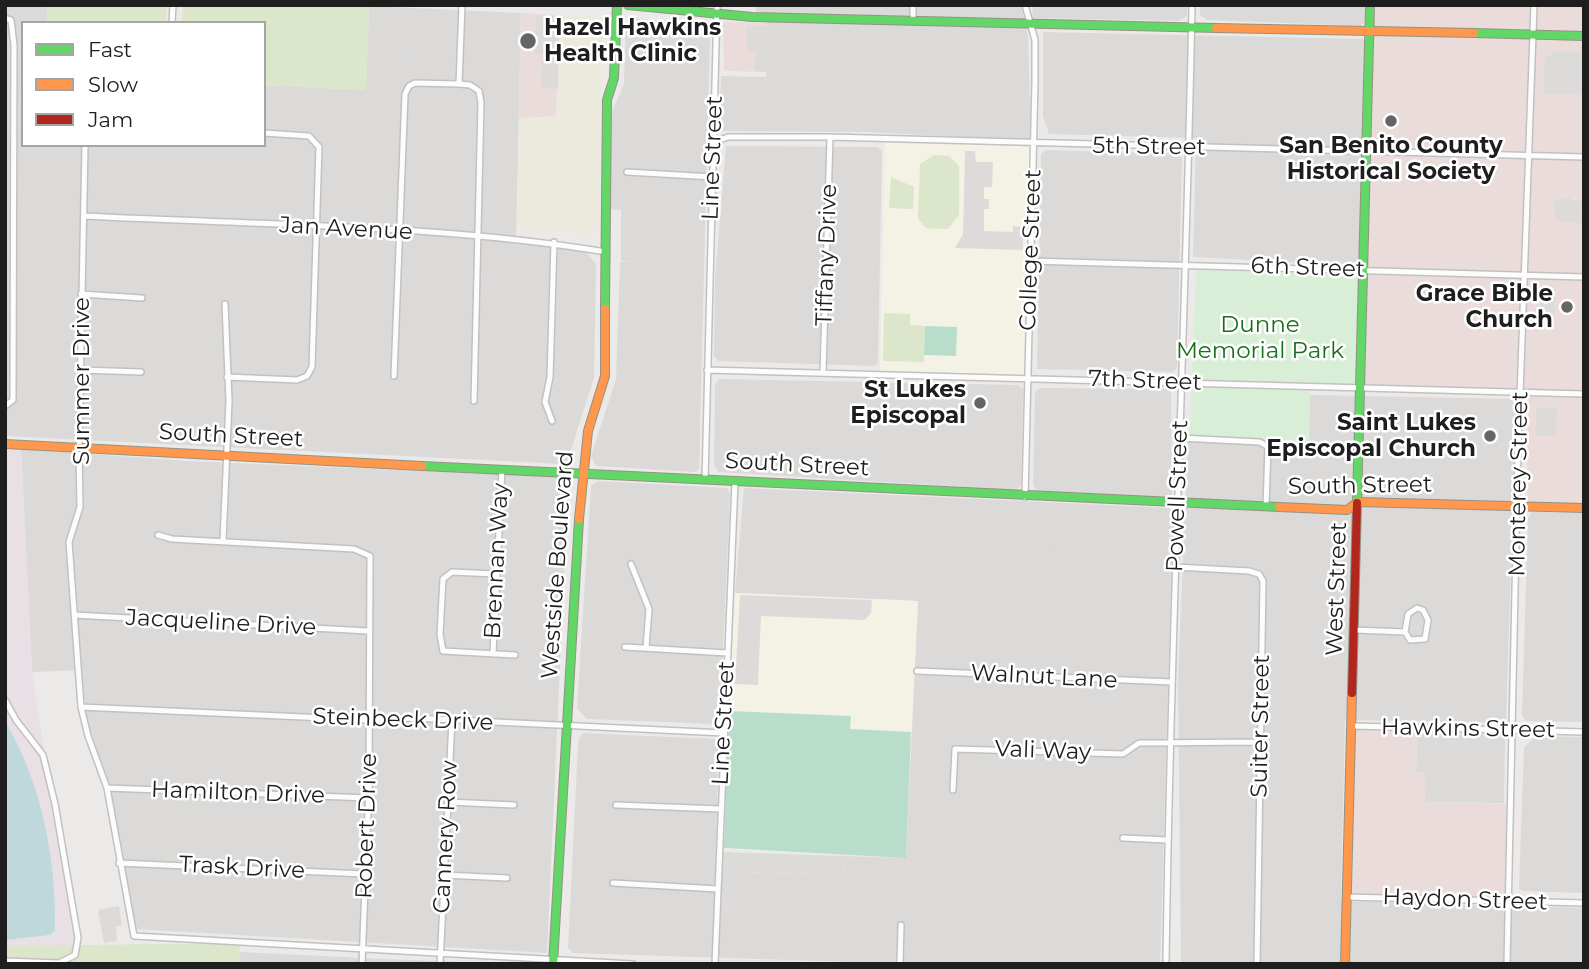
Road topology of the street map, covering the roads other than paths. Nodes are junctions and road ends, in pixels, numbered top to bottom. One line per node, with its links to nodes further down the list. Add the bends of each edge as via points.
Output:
1 (462, 5): 17 (street)
2 (617, 5): 40 (street, Westside Boulevard, via 614,78 607,100)
3 (628, 5): 9 (street)
4 (913, 5): 11 (street)
5 (1025, 5): 12 (street, College Street)
6 (1192, 5): 13 (street, Powell Street)
7 (1370, 5): 14 (street, West Street)
8 (1534, 5): 15 (street, Monterey Street)
9 (716, 10): 11 (street); 22 (street, Line Street)
10 (5, 18): 21 (street, via 12,22)
11 (912, 21): 12 (street)
12 (1029, 24): 13 (street); 23 (street, College Street, via 1035,44)
13 (1191, 28): 14 (street); 25 (street, Powell Street)
14 (1370, 32): 15 (street); 26 (street, West Street)
15 (1533, 35): 16 (street); 27 (street, Monterey Street)
16 (1584, 36)
17 (459, 84): 35 (street, via 415,83 405,94); 36 (street, via 479,92 481,103)
18 (266, 133): 34 (street, via 303,135 316,142)
19 (830, 137): 22 (street, 5th Street, via 729,137); 23 (street, 5th Street); 56 (street, Tiffany Drive)
20 (5, 142): 21 (street)
21 (14, 142): 32 (street)
22 (714, 142): 30 (street, Line Street)
23 (1034, 144): 25 (street, 5th Street); 41 (street, College Street)
24 (85, 147): 33 (street, Summer Drive)
25 (1190, 147): 26 (street, 5th Street); 42 (street, Powell Street)
26 (1365, 152): 27 (street, 5th Street); 43 (street, West Street)
27 (1527, 156): 28 (street, 5th Street); 44 (street, Monterey Street)
28 (1584, 157)
29 (627, 172): 30 (street)
30 (713, 177): 54 (street, Line Street)
31 (5, 194): 32 (street)
32 (13, 194): 39 (street)
33 (85, 216): 34 (street, Jan Avenue); 46 (street, Summer Drive)
34 (317, 227): 35 (street, Jan Avenue); 58 (street, via 310,372 297,380)
35 (398, 232): 36 (street, Jan Avenue); 57 (street)
36 (478, 236): 37 (street, Jan Avenue); 64 (street)
37 (554, 242): 40 (street, Jan Avenue); 66 (street, via 550,377 545,402)
38 (5, 247): 39 (street)
39 (13, 247): 49 (street)
40 (606, 252): 72 (street, Westside Boulevard, via 605,376)
41 (1031, 261): 42 (street, 6th Street); 59 (street, College Street)
42 (1187, 264): 43 (street, 6th Street); 60 (street, Powell Street)
43 (1364, 270): 44 (street, 6th Street); 61 (street, West Street)
44 (1524, 275): 45 (street, 6th Street); 62 (street, Monterey Street)
45 (1584, 277)
46 (81, 294): 47 (street); 53 (street, Summer Drive)
47 (142, 298)
48 (5, 300): 49 (street)
49 (14, 300): 52 (street)
50 (225, 304): 58 (street)
51 (5, 353): 52 (street)
52 (13, 353): 65 (street, via 13,400)
53 (81, 370): 55 (street); 69 (street, Summer Drive)
54 (707, 370): 56 (street, 7th Street); 73 (street, Line Street)
55 (141, 372)
56 (823, 373): 59 (street, 7th Street)
57 (394, 376)
58 (227, 377): 70 (street)
59 (1027, 377): 60 (street, 7th Street); 75 (street, College Street)
60 (1182, 382): 61 (street, 7th Street); 67 (street, Powell Street)
61 (1360, 389): 62 (street, 7th Street); 76 (street, West Street)
62 (1520, 393): 63 (street, 7th Street); 79 (street, Monterey Street)
63 (1584, 394)
64 (474, 401)
65 (5, 406)
66 (552, 421)
67 (1180, 438): 77 (street, Powell Street); 78 (street, via 1260,442 1268,447)
68 (5, 444): 69 (street, South Street)
69 (79, 447): 70 (street, South Street); 86 (street, Summer Drive, via 80,508 69,542)
70 (227, 455): 71 (street, South Street); 82 (street)
71 (502, 469): 72 (street, South Street); 85 (street, Brennan Way)
72 (582, 472): 73 (street, South Street); 101 (street, Westside Boulevard)
73 (705, 480): 74 (street, South Street)
74 (735, 482): 75 (street, South Street); 92 (street, Line Street)
75 (1025, 497): 77 (street, South Street)
76 (1359, 502): 78 (street, South Street, via 1347,510); 79 (street, South Street); 87 (street, West Street)
77 (1178, 503): 78 (street, South Street); 84 (street, Powell Street)
78 (1266, 506)
79 (1518, 507): 80 (street, South Street); 103 (street, Monterey Street)
80 (1584, 508)
81 (158, 535): 82 (street)
82 (223, 541): 88 (street, Robert Drive, via 367,552 371,558)
83 (631, 564): 91 (street, via 649,609)
84 (1176, 567): 96 (street, Powell Street); 107 (street, Suiter Street, via 1248,570 1263,578)
85 (495, 574): 93 (street, Brennan Way); 93 (street, via 452,572 443,579 440,634 443,651)
86 (74, 615): 88 (street, Jacqueline Drive); 98 (street, Summer Drive)
87 (1354, 630): 89 (street); 102 (street, West Street)
88 (368, 631): 99 (street, Robert Drive)
89 (1405, 632): 89 (street, via 1413,641 1425,639 1428,620 1423,610 1409,612)
90 (625, 647): 91 (street)
91 (646, 648): 92 (street)
92 (727, 653): 105 (street, Line Street)
93 (493, 654): 94 (street)
94 (515, 655)
95 (916, 671): 96 (street, Walnut Lane)
96 (1171, 682): 106 (street, Powell Street)
97 (5, 700): 129 (street, via 43,755 78,938 75,955 66,961)
98 (81, 707): 99 (street, Steinbeck Drive); 108 (street, Summer Drive)
99 (370, 720): 100 (street, Steinbeck Drive); 110 (street, Robert Drive)
100 (452, 720): 101 (street, Steinbeck Drive); 111 (street, Cannery Row)
101 (565, 726): 105 (street, Steinbeck Drive); 130 (street, Westside Boulevard)
102 (1353, 726): 103 (street, Hawkins Street); 123 (street, West Street)
103 (1514, 730): 104 (street, Hawkins Street); 124 (street, Monterey Street)
104 (1584, 732)
105 (724, 733): 114 (street, Line Street)
106 (1170, 740): 107 (street); 109 (street, Vali Way, via 1139,743 1123,754 955,748); 116 (street, Powell Street)
107 (1260, 742): 137 (street, Suiter Street)
108 (107, 788): 110 (street, Hamilton Drive); 117 (street, Summer Drive)
109 (953, 790)
110 (369, 798): 118 (street, Robert Drive)
111 (448, 802): 112 (street); 119 (street, Cannery Row)
112 (514, 804)
113 (616, 805): 114 (street)
114 (720, 809): 122 (street, Line Street)
115 (1124, 838): 116 (street)
116 (1167, 840): 136 (street, Powell Street)
117 (119, 863): 118 (street, Trask Drive); 127 (street, Summer Drive, via 134,936)
118 (364, 874): 127 (street, Robert Drive)
119 (444, 875): 120 (street); 128 (street, Cannery Row)
120 (507, 878)
121 (613, 883): 122 (street)
122 (718, 889): 134 (street, Line Street)
123 (1347, 897): 124 (street, Haydon Street); 138 (street, West Street)
124 (1508, 901): 125 (street, Haydon Street); 139 (street, Monterey Street)
125 (1584, 903)
126 (901, 925): 135 (street)
127 (363, 951): 128 (street); 131 (street, Robert Drive)
128 (440, 955): 130 (street); 132 (street, Cannery Row)
129 (5, 961)
130 (553, 962): 133 (street)
131 (362, 964)
132 (440, 964)
133 (633, 964)
134 (715, 964)
135 (900, 964)
136 (1166, 964)
137 (1256, 964)
138 (1345, 964)
139 (1507, 964)

